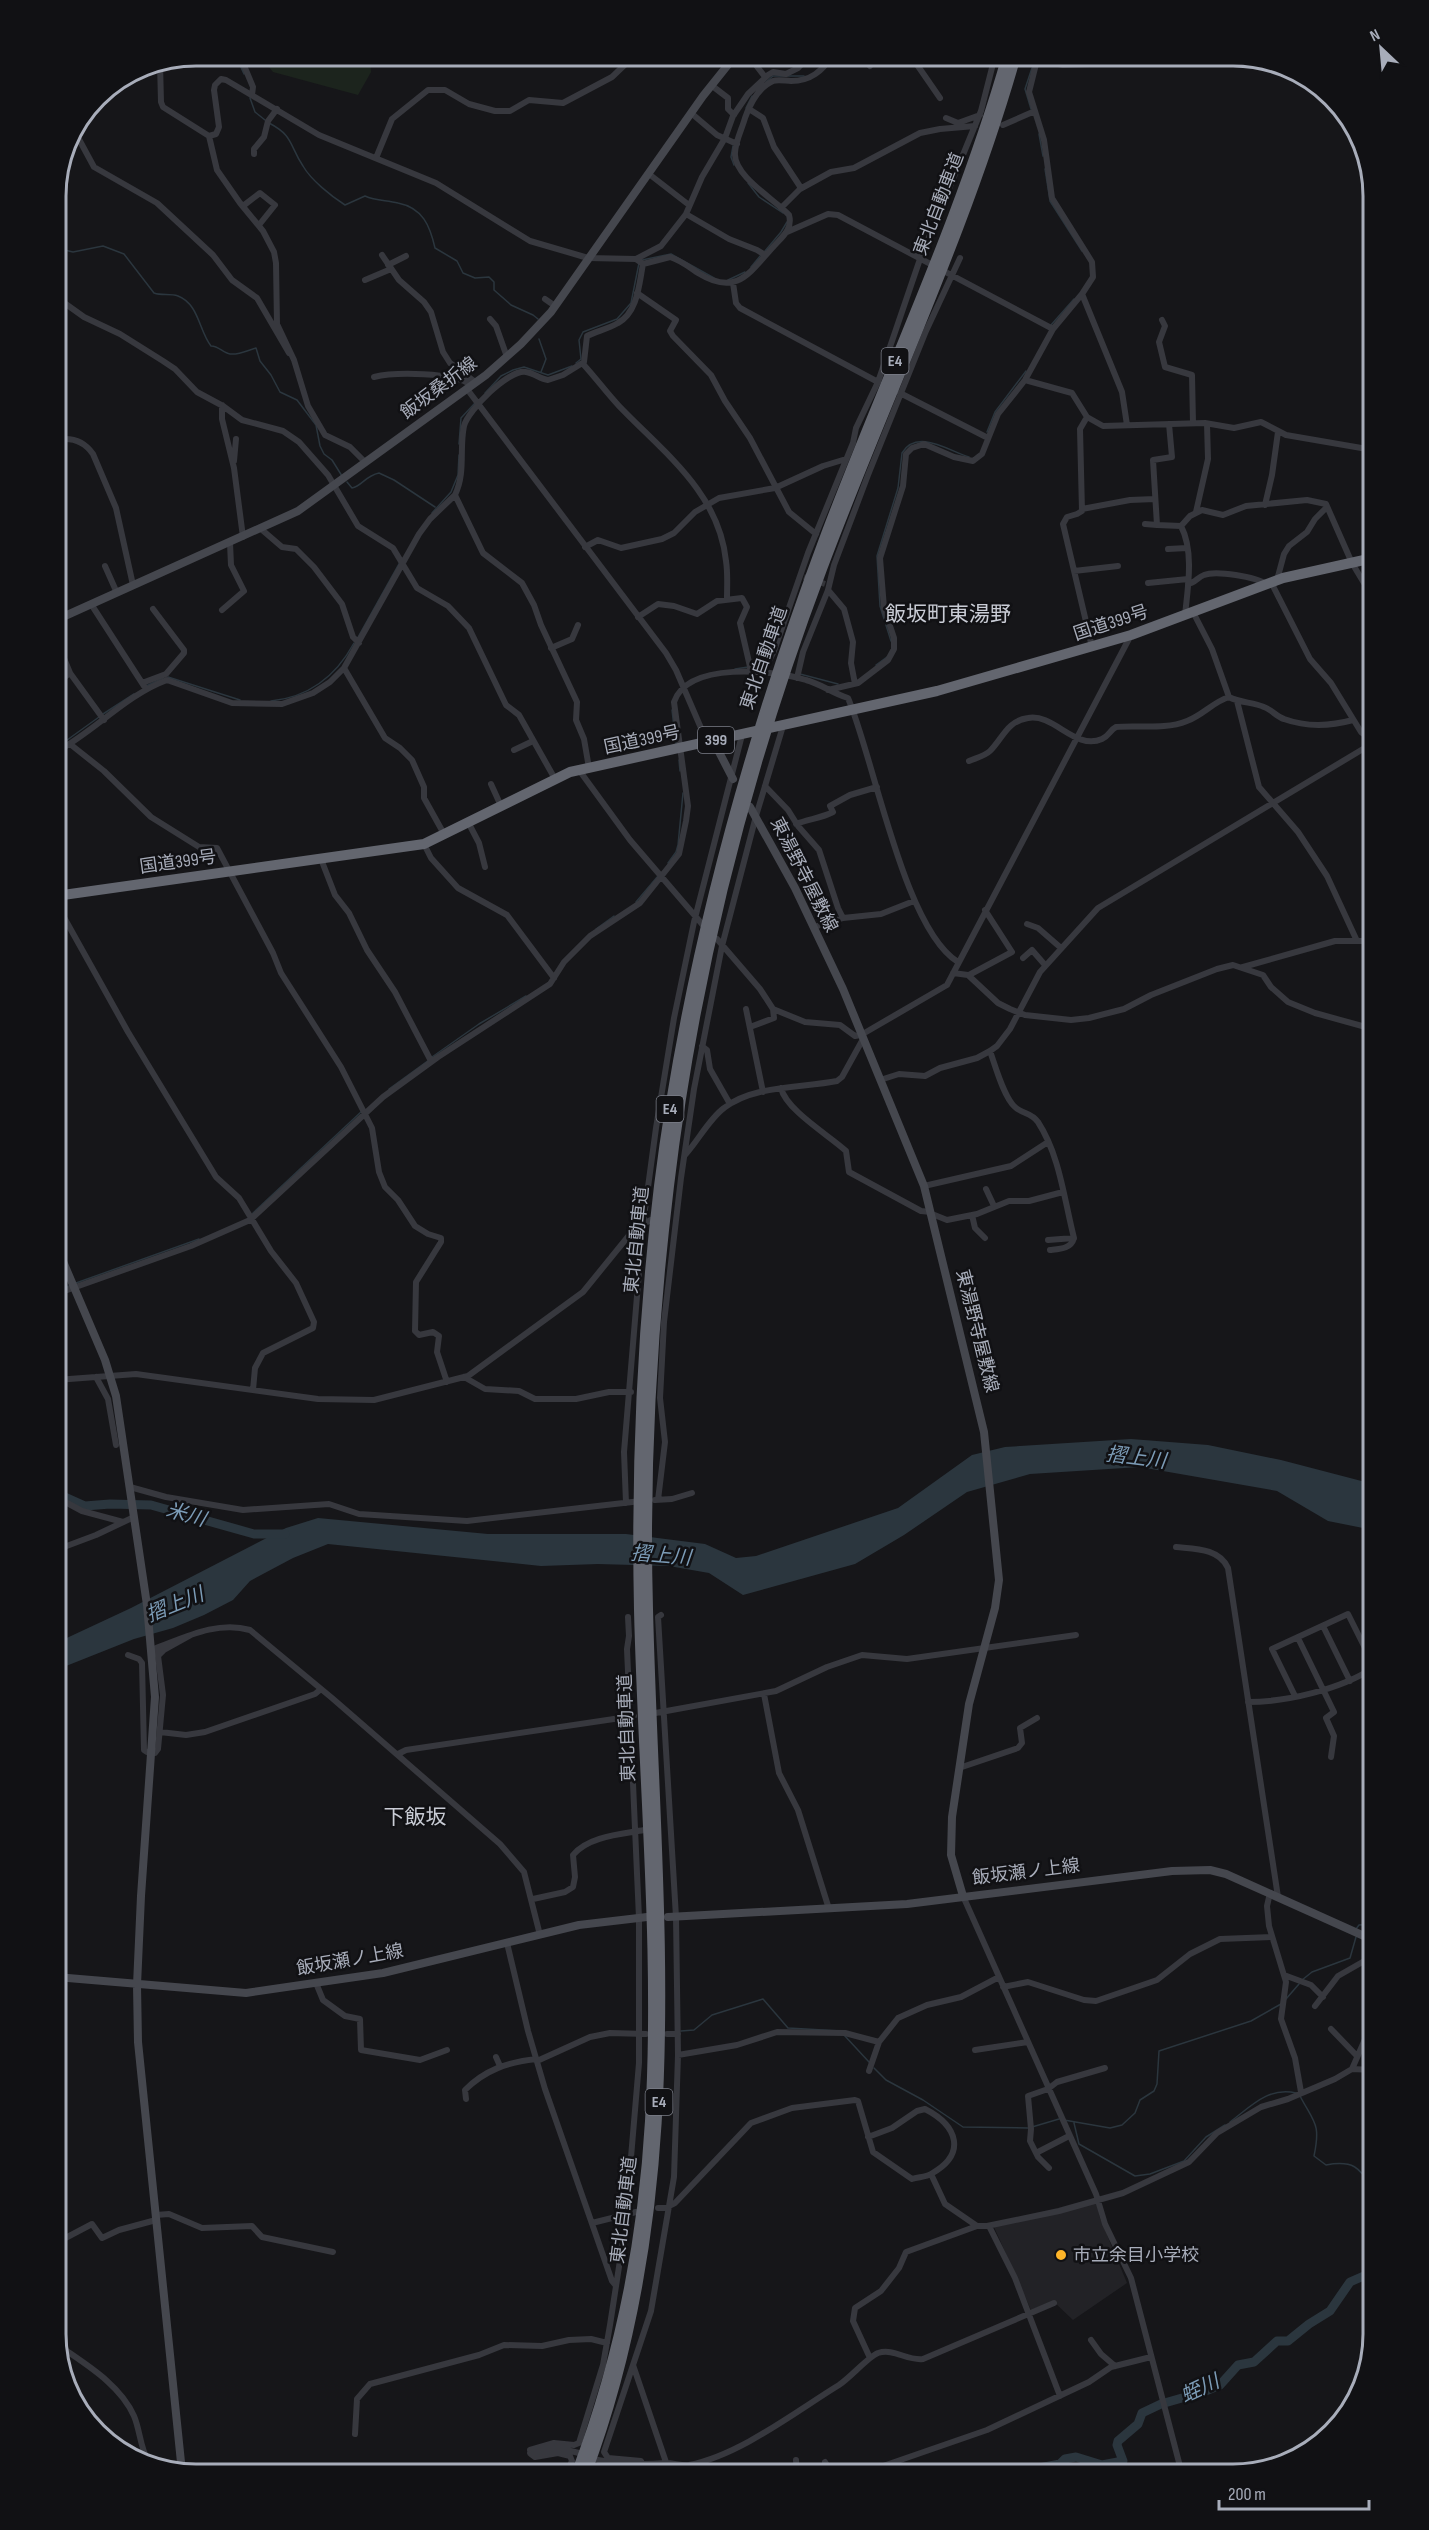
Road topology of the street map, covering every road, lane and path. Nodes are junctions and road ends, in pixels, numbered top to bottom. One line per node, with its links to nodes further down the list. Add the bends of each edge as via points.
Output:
1 (244, 66): 15 (street, via 253,87)
2 (623, 66): 30 (street, via 602,83 567,101 529,100 510,111 469,104 446,90 428,90 392,118)
3 (727, 66): 14 (main road, 飯坂桑折線)
4 (758, 66): 13 (street)
5 (825, 66): 13 (street, via 807,79)
6 (918, 66): 16 (street)
7 (992, 66): 22 (street)
8 (1004, 66): 128 (highway, 東北自動車道 / E4, via 945,237)
9 (1022, 66): 128 (highway, 東北自動車道 / E4, via 1010,78 974,184 837,529)
10 (1030, 66): 19 (street)
11 (798, 68): 13 (street)
12 (160, 71): 26 (street, via 163,107)
13 (769, 78): 18 (street); 21 (street, via 747,94)
14 (711, 85): 20 (main road, 飯坂桑折線); 21 (street, via 728,98 728,109)
15 (252, 95): 17 (street); 26 (street, via 226,80 218,81 214,90 219,131)
16 (940, 98)
17 (277, 109): 29 (street); 30 (street, via 319,135)
18 (749, 109): 28 (street); 32 (street, via 763,118 774,147)
19 (1033, 112): 24 (street); 51 (street, via 1044,140 1052,198 1094,267 1093,277)
20 (691, 113): 28 (street); 31 (main road, 飯坂桑折線)
21 (734, 115): 28 (street)
22 (980, 115): 23 (street, via 958,123); 25 (street)
23 (946, 118)
24 (1003, 125)
25 (975, 126): 32 (street, via 920,134 870,161 831,172); 44 (street)
26 (209, 136): 34 (street, via 217,170)
27 (79, 140): 59 (street, via 99,172 157,203 213,255 232,280 257,298)
28 (732, 142): 33 (street, via 702,177); 35 (street, via 742,170 762,194)
29 (254, 154)
30 (376, 158): 42 (street, via 436,183 530,241)
31 (649, 174): 33 (street); 42 (main road, 飯坂桑折線)
32 (801, 188): 35 (street)
33 (689, 205): 36 (street)
34 (243, 206): 37 (street); 37 (street, via 260,193 275,205)
35 (781, 208): 38 (street, via 790,219)
36 (686, 214): 39 (street); 45 (street, via 661,246)
37 (259, 225): 59 (street, via 276,257 276,317)
38 (787, 232): 39 (street); 44 (street, via 834,214)
39 (763, 254): 49 (street, via 748,274)
40 (382, 255): 46 (street)
41 (406, 256): 46 (street)
42 (588, 258): 45 (street); 54 (main road, 飯坂桑折線)
43 (960, 258): 47 (street)
44 (922, 260): 47 (street); 63 (street)
45 (640, 261): 49 (street, via 670,257 714,282); 50 (street)
46 (389, 267): 48 (street); 64 (street, via 431,312 443,352)
47 (952, 276): 57 (street); 65 (street)
48 (365, 280)
49 (733, 284): 63 (street, via 740,308)
50 (637, 293): 60 (street, via 627,316 587,336); 82 (street, via 676,320 670,331 711,375)
51 (1082, 294): 57 (street); 72 (street, via 1122,392)
52 (545, 299): 54 (street)
53 (66, 304): 66 (street, via 163,361 197,392)
54 (555, 306): 58 (main road, 飯坂桑折線)
55 (490, 319): 58 (street)
56 (1162, 320): 69 (street, via 1165,326 1159,342 1165,367 1192,375)
57 (1051, 328): 62 (street)
58 (507, 357): 64 (main road, 飯坂桑折線)
59 (294, 360): 79 (street, via 308,406 325,435 350,447)
60 (583, 364): 67 (street, via 552,379 526,372 514,374); 85 (street, via 686,472)
61 (374, 377): 64 (street, via 393,374 454,378)
62 (1025, 380): 68 (street, via 1072,393); 75 (street, via 998,414)
63 (878, 382): 78 (street)
64 (471, 385): 67 (street); 79 (main road, 飯坂桑折線)
65 (900, 393): 75 (street); 111 (street)
66 (222, 405): 80 (street); 81 (street, via 245,421 290,435)
67 (479, 405): 83 (street, via 465,425 463,473); 97 (street)
68 (1087, 417): 72 (street, via 1103,426); 88 (street, via 1080,429)
69 (1193, 423): 70 (street); 71 (street)
70 (1168, 424): 72 (street); 84 (street, via 1172,457 1153,460)
71 (1207, 424): 73 (street, via 1234,428 1261,422); 89 (street, via 1208,459)
72 (1127, 425)
73 (1278, 432): 77 (street); 86 (street)
74 (66, 438): 110 (street, via 77,441 93,454 116,508)
75 (986, 438): 132 (street, via 980,457 973,461 924,444 906,454 903,486 880,558 884,608 894,649 888,660)
76 (236, 439): 80 (street)
77 (1363, 448)
78 (846, 459): 82 (street); 94 (street)
79 (365, 462): 81 (main road, 飯坂桑折線)
80 (233, 465): 95 (street)
81 (337, 483): 93 (main road, 飯坂桑折線, via 298,511); 102 (street, via 358,526 385,541)
82 (775, 488): 85 (street, via 719,498); 94 (street, via 789,512)
83 (455, 495): 102 (street, via 425,525); 124 (street, via 483,553 526,590)
84 (1155, 499): 88 (street); 91 (street)
85 (707, 504): 97 (street, via 662,539 621,548 598,540); 113 (street, via 720,531)
86 (1265, 505): 87 (street, via 1307,500); 89 (street, via 1246,506 1226,515)
87 (1327, 507): 101 (street); 108 (street, via 1307,532 1289,546)
88 (1082, 509): 105 (street, via 1064,520)
89 (1196, 512): 92 (street)
90 (1145, 524): 91 (street)
91 (1157, 525): 92 (street)
92 (1181, 526): 98 (street)
93 (261, 529): 95 (main road, 飯坂桑折線); 122 (street, via 282,547 296,549 314,567 342,604)
94 (816, 534): 128 (street, via 774,651)
95 (243, 537): 96 (main road, 飯坂桑折線)
96 (230, 543): 110 (main road, 飯坂桑折線); 116 (street, via 231,565 244,591)
97 (585, 547): 119 (street)
98 (1187, 548): 99 (street); 107 (street)
99 (1168, 549)
100 (1363, 560): 101 (highway, 国道399号 / 399)
101 (1352, 562): 106 (street); 108 (highway, 国道399号 / 399)
102 (403, 563): 122 (street); 145 (street, via 417,588 448,606 469,628 506,705 519,715)
103 (105, 566): 112 (street)
104 (1118, 566): 105 (street)
105 (1074, 571): 123 (street)
106 (1363, 580)
107 (1188, 581): 108 (street, via 1194,583 1214,573); 109 (street); 117 (street)
108 (1272, 582): 117 (highway, 国道399号 / 399); 140 (street, via 1310,659 1331,683)
109 (1148, 583)
110 (133, 585): 112 (main road, 飯坂桑折線)
111 (827, 586): 131 (street); 132 (street, via 844,609 853,642 851,663)
112 (117, 593): 114 (main road, 飯坂桑折線)
113 (727, 598): 119 (street, via 697,614 658,604); 127 (street, via 742,597 747,608 740,623)
114 (91, 604): 118 (main road, 飯坂桑折線); 133 (street)
115 (153, 609): 133 (street, via 184,653 166,674)
116 (222, 609)
117 (1189, 613): 121 (highway, 国道399号 / 399); 136 (street, via 1212,649)
118 (66, 615)
119 (639, 617): 134 (street, via 666,653)
120 (578, 626): 124 (street, via 572,639)
121 (1131, 635): 123 (highway, 国道399号 / 399); 144 (street)
122 (357, 641): 126 (street)
123 (1092, 647): 138 (highway, 国道399号 / 399, via 937,691)
124 (552, 648): 153 (street, via 577,702 576,720 584,739)
125 (66, 663): 129 (street)
126 (345, 668): 133 (street, via 313,693 282,704 232,703 170,680); 165 (street, via 385,738 412,760 424,787 424,798)
127 (750, 668): 128 (street); 134 (street, via 706,677)
128 (772, 668): 131 (street); 262 (highway, 東北自動車道 / E4, via 761,734 714,925 682,1090 654,1319 643,1492)
129 (70, 673): 130 (street); 139 (street)
130 (66, 675)
131 (797, 675): 135 (street)
132 (855, 682): 135 (street)
133 (144, 686): 139 (street)
134 (683, 687): 146 (street); 149 (street, via 674,702)
135 (828, 690): 138 (street, via 848,698)
136 (1229, 697): 137 (street); 144 (street, via 1183,722 1116,727 1094,741)
137 (1237, 701): 140 (street, via 1260,705 1282,719 1304,724 1317,726); 159 (street, via 1259,787)
138 (853, 710): 141 (highway, 国道399号 / 399); 158 (street)
139 (102, 717): 147 (street)
140 (1353, 720): 142 (street)
141 (783, 726): 143 (highway, 国道399号 / 399); 157 (street)
142 (1363, 734)
143 (742, 735): 146 (highway, 国道399号 / 399); 154 (street)
144 (1077, 737): 152 (street, via 1041,718 1028,717 1008,726 990,751); 173 (street)
145 (533, 741): 151 (street); 155 (street)
146 (712, 741): 149 (highway, 国道399号 / 399); 154 (main road)
147 (70, 744): 148 (street); 169 (street, via 151,818 199,847 215,846)
148 (66, 746)
149 (681, 748): 153 (highway, 国道399号 / 399); 170 (street, via 688,806 686,821 679,854)
150 (1363, 749): 159 (street)
151 (514, 750)
152 (969, 761)
153 (584, 769): 155 (highway, 国道399号 / 399); 170 (street, via 623,832)
154 (732, 776): 174 (street)
155 (555, 779): 160 (highway, 国道399号 / 399)
156 (491, 784): 160 (street)
157 (765, 786): 162 (street); 164 (street)
158 (877, 787): 164 (street, via 843,798 830,806 834,812 826,816); 172 (street)
159 (1274, 804): 182 (street, via 1327,876); 184 (street, via 1098,908)
160 (501, 806): 163 (highway, 国道399号 / 399)
161 (750, 807): 162 (main road, 東湯野寺屋敷線)
162 (756, 816): 179 (main road, 東湯野寺屋敷線); 183 (street)
163 (468, 822): 165 (highway, 国道399号 / 399); 168 (street)
164 (796, 824): 175 (street, via 819,850)
165 (444, 834): 166 (highway, 国道399号 / 399)
166 (424, 844): 167 (highway, 国道399号 / 399); 191 (street, via 431,858 458,888 507,915)
167 (321, 860): 169 (highway, 国道399号 / 399); 200 (street, via 335,895 395,992)
168 (485, 867)
169 (230, 872): 171 (highway, 国道399号 / 399); 205 (street, via 281,973)
170 (659, 874): 174 (street); 191 (street, via 632,910 590,936)
171 (66, 895)
172 (914, 901): 175 (street, via 881,914); 186 (street, via 931,934)
173 (985, 910): 186 (street); 190 (street, via 1012,951)
174 (695, 918): 177 (street); 216 (street, via 670,1039)
175 (843, 918): 179 (street)
176 (66, 921): 214 (street, via 216,1177 239,1198)
177 (702, 924)
178 (1027, 924): 184 (street, via 1038,928)
179 (814, 927): 197 (main road, 東湯野寺屋敷線)
180 (717, 939): 183 (street)
181 (1363, 940): 182 (street)
182 (1357, 941): 188 (street, via 1335,940)
183 (722, 946): 193 (street); 198 (street)
184 (1061, 948): 187 (street)
185 (1023, 958): 187 (street, via 1032,950)
186 (958, 962): 189 (street)
187 (1045, 965): 194 (street)
188 (1242, 967): 194 (street, via 1216,969 1124,1009 1089,1018 1051,1019); 195 (street, via 1263,975 1288,1002)
189 (953, 973): 190 (street); 197 (street, via 947,985)
190 (969, 975): 194 (street, via 998,1003)
191 (553, 976): 200 (street, via 545,987)
192 (746, 1009): 196 (street)
193 (773, 1009): 196 (street, via 771,1021); 197 (street, via 806,1022 840,1025)
194 (1020, 1013): 199 (street)
195 (1363, 1026)
196 (750, 1027): 203 (street)
197 (862, 1037): 201 (main road, 東湯野寺屋敷線); 202 (street, via 837,1081)
198 (702, 1046): 204 (street); 207 (street)
199 (990, 1052): 201 (street, via 925,1076 899,1074); 206 (street, via 1013,1105 1033,1116)
200 (431, 1060): 205 (street)
201 (880, 1080): 208 (main road, 東湯野寺屋敷線)
202 (781, 1088): 203 (street); 212 (street, via 791,1104 846,1151 849,1172 921,1211)
203 (763, 1092): 204 (street)
204 (730, 1104): 207 (street, via 718,1113)
205 (364, 1111): 214 (street); 228 (street, via 372,1128 385,1187 415,1226 441,1238 416,1282 415,1331 419,1335 433,1332 439,1336 437,1352)
206 (1048, 1142): 208 (street, via 1011,1166); 210 (street)
207 (685, 1155): 234 (street, via 675,1210 661,1365 665,1442)
208 (924, 1186): 212 (main road, 東湯野寺屋敷線)
209 (986, 1189): 211 (street)
210 (1063, 1192): 211 (street); 218 (street)
211 (994, 1206): 213 (street)
212 (932, 1213): 213 (street, via 944,1220); 249 (main road, 東湯野寺屋敷線, via 984,1432 998,1591)
213 (972, 1215): 217 (street, via 975,1228)
214 (251, 1217): 222 (street, via 190,1246); 229 (street, via 296,1283 314,1324 263,1353 255,1368)
215 (651, 1220): 216 (street)
216 (643, 1224): 226 (street, via 635,1228 583,1292); 230 (street)
217 (985, 1238)
218 (1074, 1238): 219 (street); 220 (street, via 1066,1248)
219 (1048, 1240)
220 (1050, 1250)
221 (66, 1268): 222 (main road)
222 (74, 1287): 223 (street); 224 (main road)
223 (66, 1290)
224 (110, 1375): 225 (street); 229 (street, via 136,1374); 232 (main road)
225 (96, 1377): 227 (street); 231 (street, via 108,1399)
226 (464, 1377): 228 (street); 230 (street, via 485,1389 519,1391 535,1399)
227 (66, 1379)
228 (447, 1382): 229 (street, via 374,1400 318,1399)
229 (253, 1390)
230 (631, 1392): 236 (street, via 624,1452)
231 (116, 1445)
232 (131, 1491): 236 (street, via 243,1510 329,1504 359,1514 467,1521); 237 (main road)
233 (692, 1493): 234 (street)
234 (658, 1500): 236 (street)
235 (66, 1502): 238 (street)
236 (626, 1503)
237 (134, 1516): 238 (street); 250 (main road)
238 (123, 1522): 239 (street)
239 (66, 1546)
240 (1176, 1547): 258 (street, via 1209,1551 1226,1563)
241 (661, 1615): 259 (street, via 657,1642)
242 (628, 1617): 246 (street)
243 (1323, 1626): 245 (street); 248 (street, via 1348,1614); 253 (street)
244 (1076, 1635): 249 (street)
245 (1298, 1638): 255 (street); 257 (street, via 1272,1649)
246 (628, 1644): 247 (street); 260 (street)
247 (636, 1644)
248 (1363, 1644)
249 (985, 1648): 256 (street, via 907,1659 862,1655); 267 (main road, 東湯野寺屋敷線, via 969,1704)
250 (155, 1649): 254 (street, via 192,1633 250,1630); 263 (street, via 163,1695); 264 (main road)
251 (128, 1655): 264 (street, via 142,1663 144,1750)
252 (1363, 1673): 253 (street)
253 (1350, 1681): 255 (street)
254 (321, 1689): 263 (street, via 205,1732); 265 (street)
255 (1323, 1689): 257 (street); 266 (street, via 1334,1712 1326,1720 1334,1736)
256 (764, 1694): 259 (street); 275 (street, via 779,1773 798,1810)
257 (1295, 1696): 258 (street)
258 (1248, 1702): 272 (street)
259 (664, 1713): 260 (street); 268 (street)
260 (631, 1716): 265 (street); 271 (street)
261 (1037, 1718): 267 (street, via 1020,1728 1022,1743 1018,1748)
262 (648, 1722): 348 (highway, 東北自動車道 / E4, via 650,2125 640,2227 621,2329 596,2422); 349 (highway, 東北自動車道 / E4, via 662,1988 654,2174 628,2340)
263 (160, 1732): 264 (street, via 158,1749)
264 (151, 1753): 287 (main road)
265 (398, 1754): 274 (street, via 522,1867)
266 (1331, 1757)
267 (959, 1768): 273 (main road, 東湯野寺屋敷線, via 951,1851)
268 (671, 1827): 269 (street); 277 (street)
269 (663, 1828)
270 (645, 1830): 271 (street)
271 (635, 1832): 274 (street, via 600,1840 577,1851 573,1855 573,1887); 276 (street)
272 (1274, 1895): 273 (main road, 飯坂瀬ノ上線, via 1226,1874 1190,1870); 279 (main road, 飯坂瀬ノ上線); 280 (street, via 1267,1914)
273 (963, 1896): 275 (main road, 飯坂瀬ノ上線); 284 (street)
274 (533, 1899): 278 (street)
275 (829, 1909): 277 (main road, 飯坂瀬ノ上線)
276 (643, 1917): 278 (main road, 飯坂瀬ノ上線); 292 (street)
277 (672, 1917): 294 (street)
278 (540, 1935): 281 (main road, 飯坂瀬ノ上線)
279 (1363, 1935)
280 (1272, 1937): 283 (street); 288 (street, via 1220,1939 1190,1954 1157,1980 1096,2001 1028,1982)
281 (507, 1943): 286 (main road, 飯坂瀬ノ上線, via 383,1973); 303 (street)
282 (1363, 1962): 289 (street, via 1338,1976)
283 (1284, 1975): 289 (street, via 1311,1985); 310 (street, via 1281,2019 1295,2058)
284 (999, 1977): 288 (street); 295 (street, via 956,1999 927,2005 898,2018)
285 (66, 1978): 287 (main road, 飯坂瀬ノ上線)
286 (316, 1983): 287 (main road, 飯坂瀬ノ上線, via 246,1993); 298 (street, via 323,2000 345,2016 360,2019 361,2050 416,2060)
287 (137, 1985): 322 (main road, via 138,2042)
288 (1003, 1987): 296 (street)
289 (1323, 1997): 290 (street)
290 (1315, 2006)
291 (1331, 2029): 301 (street)
292 (643, 2034): 303 (street, via 590,2037); 321 (street)
293 (667, 2034): 294 (street)
294 (678, 2034): 300 (street)
295 (879, 2042): 300 (street, via 845,2033 777,2032 737,2045); 307 (street)
296 (1028, 2042): 299 (street); 309 (street)
297 (1363, 2044): 301 (street)
298 (447, 2050)
299 (975, 2050)
300 (678, 2055): 318 (street, via 674,2177)
301 (1357, 2056): 306 (street)
302 (496, 2057): 304 (street)
303 (536, 2060): 304 (street); 323 (street)
304 (500, 2066): 311 (street, via 465,2090)
305 (1105, 2068): 309 (street, via 1057,2082)
306 (1352, 2069): 308 (street); 310 (street)
307 (868, 2070)
308 (1363, 2070)
309 (1048, 2089): 312 (street); 314 (street, via 1029,2096 1030,2142)
310 (1299, 2094): 317 (street, via 1260,2107 1217,2133 1189,2162 1123,2193)
311 (466, 2099)
312 (1069, 2136): 314 (street); 317 (street)
313 (868, 2137): 316 (street, via 873,2152 908,2177); 316 (street, via 917,2111 932,2112 948,2126 954,2149 950,2159); 318 (street, via 855,2100 774,2113 748,2124)
314 (1036, 2153): 315 (street)
315 (1049, 2168)
316 (931, 2174): 324 (street, via 945,2204)
317 (1097, 2199): 325 (street); 334 (street, via 1131,2278)
318 (668, 2207): 319 (street); 336 (street, via 651,2311)
319 (658, 2208)
320 (636, 2212): 321 (street)
321 (627, 2214): 323 (street); 328 (street)
322 (156, 2218): 326 (street, via 102,2238 92,2224); 327 (street, via 169,2214 202,2228 252,2226 262,2237); 345 (main road)
323 (592, 2223): 328 (street)
324 (977, 2226): 325 (street); 335 (street, via 906,2252 881,2291 855,2308 853,2321)
325 (989, 2226): 330 (street)
326 (66, 2238)
327 (333, 2252)
328 (616, 2286): 332 (street)
329 (1054, 2303): 330 (street)
330 (1029, 2314): 335 (street, via 923,2359 889,2352); 338 (street)
331 (1091, 2340): 337 (street)
332 (607, 2343): 339 (street, via 591,2339 542,2346 504,2344 470,2358 370,2384 357,2399); 340 (street, via 579,2443 554,2443 532,2448)
333 (67, 2352): 342 (street, via 126,2401)
334 (1152, 2357): 337 (street); 357 (street)
335 (870, 2358): 354 (street, via 843,2382 743,2443)
336 (633, 2365): 346 (street); 351 (street, via 604,2452 608,2458)
337 (1115, 2366): 338 (street)
338 (1060, 2396): 356 (street, via 987,2430)
339 (355, 2434)
340 (530, 2453): 341 (street, via 558,2448); 347 (street, via 535,2457 558,2453 570,2456)
341 (579, 2453)
342 (146, 2454)
343 (598, 2460): 350 (street)
344 (796, 2460): 355 (street)
345 (179, 2463)
346 (667, 2463): 352 (street); 353 (street)
347 (571, 2464)
348 (580, 2464)
349 (589, 2464)
350 (635, 2464)
351 (643, 2464)
352 (656, 2464)
353 (678, 2464)
354 (693, 2464)
355 (796, 2464)
356 (889, 2464)
357 (1179, 2464)

